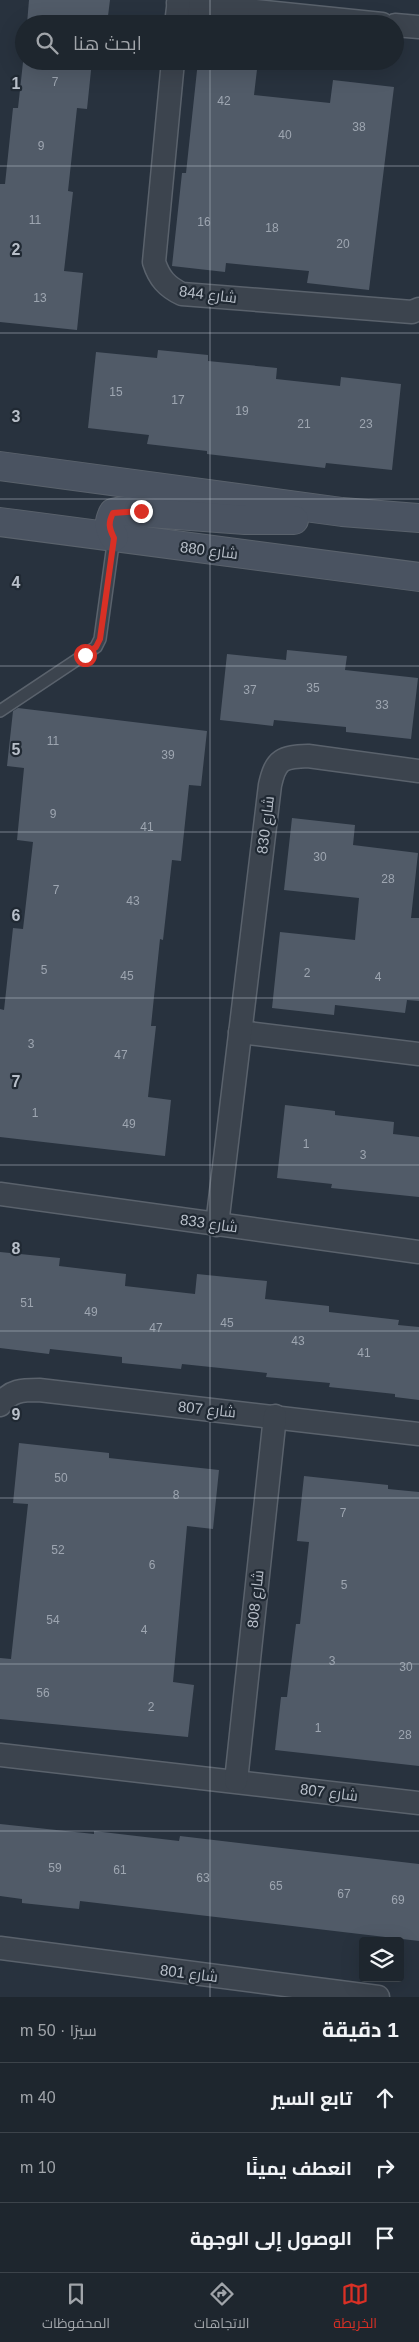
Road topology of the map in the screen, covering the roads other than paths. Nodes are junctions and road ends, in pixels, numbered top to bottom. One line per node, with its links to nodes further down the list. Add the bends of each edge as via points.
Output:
1 (178, 9): 2 (street)
2 (260, 15)
3 (404, 26): 4 (street)
4 (419, 27)
5 (172, 70): 6 (street, شارع 844, via 154,262 169,288 182,294 412,312)
6 (419, 309)
7 (0, 466): 8 (street)
8 (342, 512): 9 (street); 11 (street, via 290,521 122,511 113,513 109,521)
9 (419, 518)
10 (0, 522): 11 (street, شارع 880)
11 (114, 538): 12 (street, شارع 880); 13 (lane, via 100,639 96,647)
12 (419, 577)
13 (0, 711)
14 (419, 771): 15 (street, شارع 830, via 308,756 289,757 274,769 268,795)
15 (240, 1032): 16 (street); 18 (street, شارع 830)
16 (419, 1054)
17 (0, 1194): 18 (street, شارع 833)
18 (217, 1224): 19 (street, شارع 833)
19 (419, 1252)
20 (0, 1405): 21 (street, شارع 807, via 6,1396 20,1390 39,1390)
21 (275, 1416): 22 (street, شارع 807); 24 (street, شارع 808)
22 (419, 1434)
23 (0, 1755): 24 (street, شارع 807)
24 (236, 1781): 25 (street, شارع 807)
25 (419, 1803)
26 (0, 1948): 27 (street, شارع 801)
27 (378, 1997)

